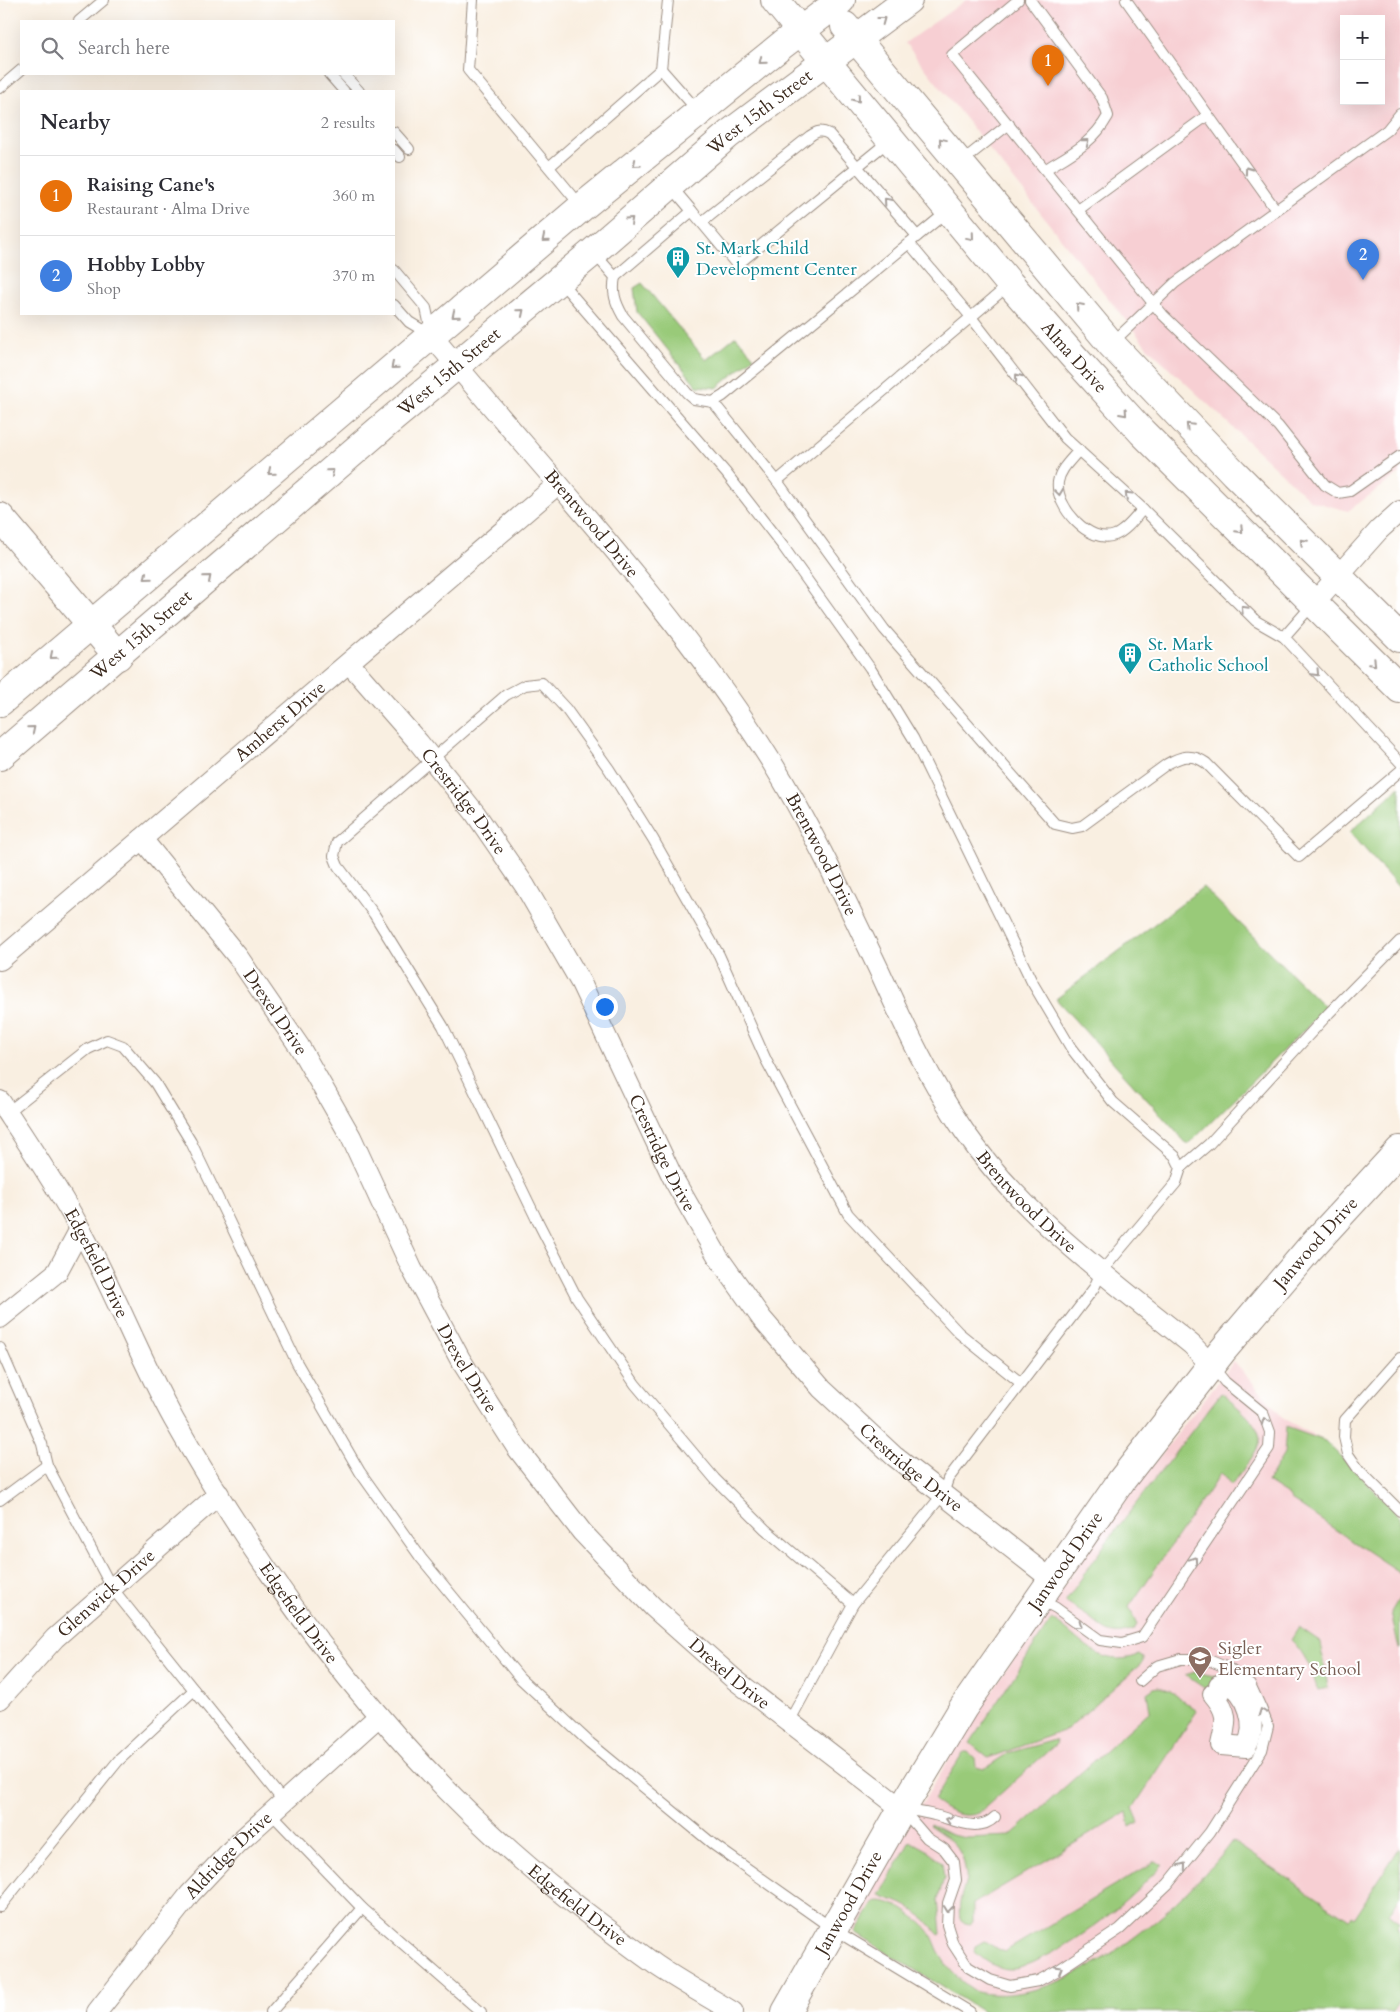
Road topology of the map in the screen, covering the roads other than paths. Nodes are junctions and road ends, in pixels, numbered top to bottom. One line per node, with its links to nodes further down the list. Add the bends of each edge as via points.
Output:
1 (104, 0): 10 (lane)
2 (473, 0): 29 (lane, via 468,70)
3 (668, 0): 14 (lane)
4 (775, 0): 11 (main road, Alma Drive)
5 (908, 0): 12 (main road, West 15th Street, one-way to 5)
6 (1030, 0): 31 (lane, one-way to 6, via 1099,132 1108,116 1102,98)
7 (1126, 0): 22 (lane)
8 (1016, 1): 24 (lane, via 952,55)
9 (832, 3): 11 (main road, West 15th Street); 12 (main road, Alma Drive)
10 (80, 20)
11 (800, 31): 13 (main road, Alma Drive); 21 (main road, West 15th Street, one-way to 21)
12 (856, 39): 13 (main road, West 15th Street); 28 (main road, Alma Drive, one-way to 12)
13 (826, 61): 26 (main road, Alma Drive, one-way to 26); 32 (main road, West 15th Street, via 753,114)
14 (661, 69): 21 (lane); 29 (lane)
15 (20, 71): 18 (lane)
16 (330, 75): 19 (lane)
17 (345, 75): 20 (lane)
18 (0, 88)
19 (343, 90)
20 (357, 90)
21 (699, 113): 33 (main road, West 15th Street, one-way to 33)
22 (1208, 114): 35 (lane); 36 (lane, one-way to 22)
23 (1400, 114): 36 (lane, via 1387,130)
24 (1008, 124): 28 (lane); 31 (lane)
25 (395, 133): 27 (lane)
26 (890, 140): 30 (lane); 34 (main road, Alma Drive)
27 (409, 150)
28 (960, 163): 41 (main road, Alma Drive)
29 (549, 167): 33 (lane)
30 (857, 167): 38 (lane, via 829,134 817,131); 38 (lane, via 737,265); 39 (lane, one-way to 30)
31 (1046, 169): 35 (lane)
32 (670, 184): 37 (lane); 40 (main road, West 15th Street, one-way to 32)
33 (582, 207): 49 (main road, West 15th Street, one-way to 49)
34 (949, 210): 39 (lane); 45 (main road, Alma Drive, one-way to 45)
35 (1078, 210): 46 (lane)
36 (1276, 210): 46 (lane, via 1175,283)
37 (692, 211): 38 (lane); 43 (lane)
38 (702, 222)
39 (913, 239): 48 (lane); 52 (lane)
40 (593, 252): 43 (lane); 44 (main road, West 15th Street)
41 (1039, 259): 45 (main road); 50 (main road, Alma Drive, one-way to 41)
42 (395, 271): 49 (lane, via 426,308)
43 (615, 277): 52 (lane, via 613,294 623,316 687,393 694,399)
44 (559, 280): 51 (main road, West 15th Street, one-way to 44); 78 (lane, via 726,472 870,668 913,738 1032,982 1071,1048 1113,1102 1175,1156)
45 (1010, 284): 48 (lane); 61 (main road, Alma Drive, one-way to 61, via 1142,432)
46 (1153, 303): 50 (lane); 54 (lane, via 1278,426 1325,485 1338,493 1350,491)
47 (395, 306): 49 (lane, via 409,322)
48 (971, 317): 53 (lane, one-way to 48, via 1065,438); 55 (lane)
49 (431, 335): 51 (street, Brentwood Drive); 62 (main road, West 15th Street, one-way to 62)
50 (1111, 344): 60 (main road, Alma Drive, one-way to 50)
51 (457, 366): 56 (street, Brentwood Drive); 65 (main road, West 15th Street, one-way to 51)
52 (713, 402): 55 (lane)
53 (1079, 450): 57 (lane, one-way to 53); 57 (lane, one-way to 57, via 1058,480 1062,504 1078,524 1094,534 1115,535)
54 (1400, 456)
55 (777, 481): 72 (lane, via 884,629 1055,824 1072,828 1082,826 1167,764 1188,756 1206,763 1299,857)
56 (558, 484): 66 (street, Amherst Drive); 80 (street, Brentwood Drive, via 646,587 712,673 772,762 825,856 923,1065 965,1132 1006,1184 1060,1238)
57 (1143, 509): 63 (lane, one-way to 57, via 1256,621)
58 (1400, 510): 60 (street)
59 (0, 517): 62 (main road)
60 (1338, 576): 61 (street); 64 (main road, Alma Drive)
61 (1313, 604): 63 (lane); 67 (main road, Alma Drive, one-way to 67)
62 (91, 625): 65 (main road); 68 (main road, West 15th Street, one-way to 68)
63 (1284, 637): 71 (lane, one-way to 71)
64 (1400, 638)
65 (118, 656): 69 (main road, West 15th Street, one-way to 65)
66 (349, 662): 70 (street, Crestridge Drive); 73 (street, Amherst Drive)
67 (1400, 689)
68 (0, 702)
69 (0, 756)
70 (431, 759): 85 (lane, via 506,694 525,685 542,683 572,716 653,838 719,955 766,1060 848,1214 959,1333); 88 (street, Crestridge Drive, via 525,886 576,975 674,1180 718,1257 762,1320 822,1388 894,1456); 93 (lane, via 337,842 334,856 338,866 374,914 444,1026 577,1298 635,1384 715,1480 765,1529)
71 (1400, 762)
72 (1400, 771)
73 (142, 839): 75 (street, Amherst Drive); 98 (street, Drexel Drive, via 238,957 299,1046 351,1137 412,1269 460,1359 517,1448 582,1532 653,1608)
74 (1400, 941): 78 (lane, via 1209,1144)
75 (0, 960)
76 (4, 1106): 79 (street, Edgefield Drive); 104 (lane, via 88,1048 107,1040 123,1046 155,1083 191,1142 297,1363 360,1472 421,1558 520,1678 590,1743 714,1845)
77 (1400, 1150): 84 (main road, Janwood Drive, via 1309,1249)
78 (1181, 1168): 80 (lane, via 1176,1183)
79 (80, 1228): 81 (street, via 57,1272); 87 (street, Edgefield Drive, via 173,1418)
80 (1101, 1272): 84 (street, Brentwood Drive, via 1192,1345); 85 (lane, via 1094,1288)
81 (0, 1318)
82 (0, 1348): 86 (lane, via 42,1444)
83 (1400, 1358): 90 (lane, via 1345,1420 1344,1437 1348,1454 1358,1470)
84 (1211, 1365): 92 (main road, Janwood Drive, via 1121,1481); 92 (lane, one-way to 84, via 1056,1608 1100,1640 1122,1643 1142,1637 1269,1448 1270,1432 1263,1413 1225,1382)
85 (1021, 1383): 88 (lane, via 948,1479)
86 (47, 1465): 89 (lane); 91 (lane)
87 (219, 1494): 91 (street, Glenwick Drive); 97 (street, Edgefield Drive, via 299,1615)
88 (943, 1494): 92 (street, Crestridge Drive); 93 (lane)
89 (0, 1500)
90 (1400, 1511)
91 (112, 1588): 95 (lane); 96 (street, Glenwick Drive, via 55,1638)
92 (1044, 1589): 100 (main road, Janwood Drive, via 963,1708)
93 (852, 1604): 98 (lane)
94 (1140, 1681): 100 (lane, one-way to 94, via 954,1862 956,1880 948,1903 946,1925 953,1944 968,1967 990,1980 1010,1986 1038,1981 1060,1970 1120,1929 1168,1884 1210,1832 1262,1750 1268,1726 1261,1708 1250,1684 1228,1668 1206,1659 1181,1659 1157,1666)
95 (194, 1690): 99 (lane); 102 (lane, via 118,1761)
96 (0, 1699)
97 (379, 1716): 99 (street, Aldridge Drive); 108 (street, Edgefield Drive, via 487,1828 564,1895 657,1965)
98 (789, 1722): 100 (street, Drexel Drive)
99 (277, 1807): 103 (lane); 105 (street, Aldridge Drive, via 190,1894)
100 (902, 1809): 101 (lane, one-way to 100, via 974,1825); 104 (main road, Janwood Drive)
101 (995, 1817)
102 (0, 1907)
103 (362, 1908): 106 (lane); 107 (lane)
104 (833, 1929): 109 (main road, Janwood Drive); 110 (lane)
105 (97, 2012)
106 (272, 2012)
107 (482, 2012)
108 (732, 2012)
109 (786, 2012)
110 (970, 2012)

